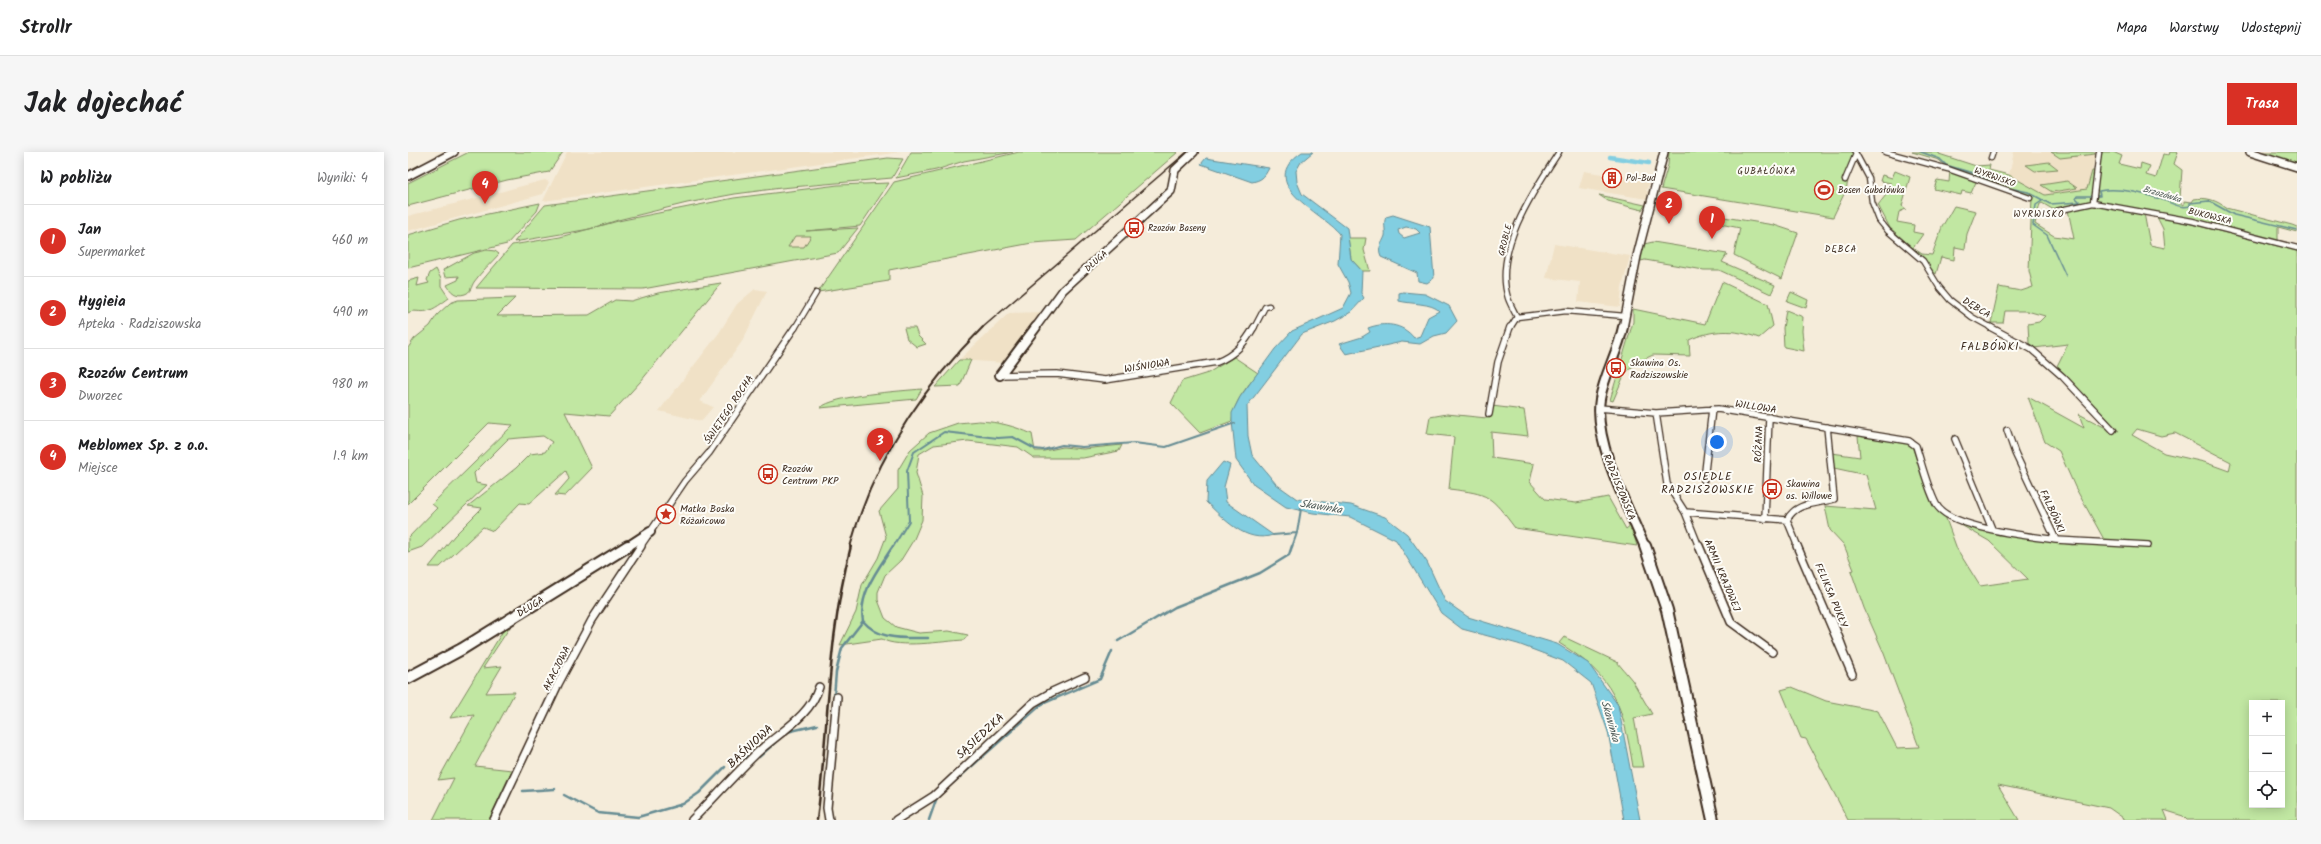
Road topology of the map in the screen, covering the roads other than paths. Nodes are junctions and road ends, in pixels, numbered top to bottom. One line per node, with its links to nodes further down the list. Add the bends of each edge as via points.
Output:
1 (454, 152): 12 (street)
2 (1194, 152): 22 (street, DŁUGA, via 1175,170 1174,186 1169,194 1063,290)
3 (1559, 152): 21 (street, GROBLE, via 1534,190 1511,240 1507,264 1507,293)
4 (1664, 152): 20 (street, RADZISZOWSKA)
5 (1885, 152): 14 (street, WYRWISKO, via 1948,169)
6 (1993, 152): 10 (street)
7 (2099, 152): 15 (street)
8 (2250, 152): 11 (street)
9 (1856, 153): 13 (street); 30 (street, DĘBCA, via 1869,178 1872,202 1879,220 1923,261 1950,300 1972,317 2031,349 2063,377)
10 (1991, 158)
11 (2297, 167)
12 (408, 176)
13 (1845, 180)
14 (2030, 198)
15 (2093, 203): 16 (street, BUKOWSKA); 17 (street, BUKOWSKA, via 2192,221)
16 (2056, 211)
17 (2297, 248)
18 (816, 293): 38 (street, ŚWIĘTEGO ROCHA, via 781,350 709,453 672,498)
19 (1270, 306): 22 (street, WIŚNIOWA, via 1265,307 1255,326 1234,354 1217,362 1111,379 1051,373)
20 (1624, 316): 21 (street, via 1566,311); 23 (street, RADZISZOWSKA, via 1617,352)
21 (1517, 317): 26 (street, via 1509,328 1498,364)
22 (1000, 376)
23 (1599, 408): 25 (street, WILLOWA); 51 (street, RADZISZOWSKA, via 1600,430 1612,470 1653,565 1667,610)
24 (1712, 409): 25 (street, WILLOWA); 27 (street, WILLOWA); 33 (street)
25 (1656, 413): 34 (street, ARMII KRAJOWEJ, via 1667,484)
26 (1489, 414)
27 (1769, 417): 28 (street, WILLOWA); 35 (street, RÓŻANA)
28 (1827, 427): 32 (street, WILLOWA); 36 (street, via 1834,499 1812,502 1797,509)
29 (2007, 430): 39 (street, FALBÓWKI, via 2015,453)
30 (2113, 430)
31 (1955, 439): 37 (street)
32 (1909, 441): 37 (street, FALBÓWKI, via 1916,446 1941,513 1962,522)
33 (1704, 480)
34 (1685, 512): 35 (street); 41 (street, ARMII KRAJOWEJ, via 1731,622)
35 (1765, 520): 36 (street)
36 (1787, 520): 42 (street, FELIKSA PUKŁY, via 1842,642)
37 (1992, 529): 39 (street, FALBÓWKI)
38 (650, 532): 44 (street, DŁUGA, via 462,649); 47 (street, AKACJOWA, via 580,641)
39 (2056, 540): 40 (street)
40 (2148, 545)
41 (1772, 652)
42 (1852, 674)
43 (1085, 677): 50 (street, SĄSIEDZKA, via 1056,689 1033,704 926,803)
44 (408, 678)
45 (819, 687): 48 (street, BAŚNIOWA, via 817,696 808,709 757,753)
46 (837, 698): 49 (street)
47 (494, 820)
48 (692, 820)
49 (828, 820)
50 (896, 820)
51 (1713, 820)

